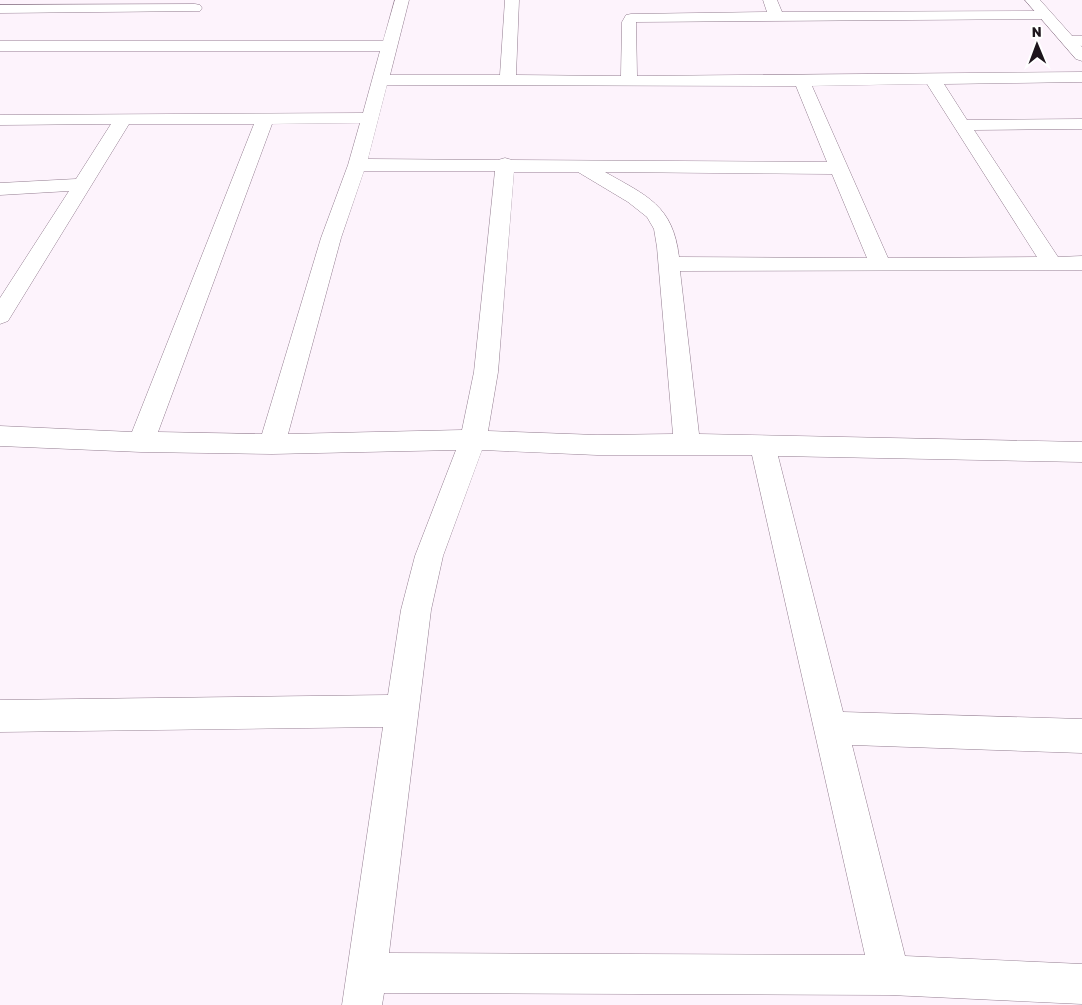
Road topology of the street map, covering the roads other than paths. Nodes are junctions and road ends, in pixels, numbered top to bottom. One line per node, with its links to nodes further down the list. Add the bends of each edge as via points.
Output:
1 (402, 0): 14 (main road)
2 (512, 0): 19 (main road)
3 (770, 0): 11 (main road)
4 (888, 0): 9 (main road)
5 (1032, 0): 10 (main road)
6 (198, 4): 8 (main road); 13 (main road)
7 (0, 9): 8 (main road)
8 (37, 9): 15 (main road)
9 (898, 14): 10 (main road); 11 (main road)
10 (1046, 15): 12 (main road)
11 (776, 16): 20 (main road, via 631,18)
12 (1075, 41): 16 (main road)
13 (172, 45): 14 (main road); 15 (main road)
14 (389, 46): 18 (main road)
15 (1, 48)
16 (1082, 56)
17 (1082, 77): 21 (main road)
18 (380, 80): 19 (main road); 23 (main road)
19 (508, 80): 20 (main road)
20 (629, 80): 22 (main road)
21 (933, 80): 22 (main road); 28 (main road)
22 (802, 81): 32 (main road)
23 (369, 118): 25 (main road); 31 (main road)
24 (123, 119): 25 (main road); 26 (main road); 33 (main road)
25 (265, 119): 42 (main road)
26 (0, 120)
27 (1082, 124): 28 (main road)
28 (963, 125): 37 (main road)
29 (505, 164): 30 (main road); 31 (main road); 41 (main road, via 486,372)
30 (580, 164): 32 (main road); 36 (main road, via 658,216 664,229)
31 (357, 165): 43 (main road, via 331,238)
32 (840, 168): 38 (main road)
33 (83, 184): 34 (main road); 39 (main road)
34 (0, 189)
35 (1082, 263): 37 (main road)
36 (669, 264): 38 (main road); 44 (main road)
37 (1052, 264): 38 (main road)
38 (880, 266)
39 (0, 316)
40 (0, 436): 42 (main road)
41 (473, 440): 43 (main road); 44 (main road, via 598,445); 47 (main road, via 429,556 416,610)
42 (141, 442): 43 (main road)
43 (272, 444)
44 (687, 444): 45 (main road)
45 (763, 446): 46 (main road); 49 (main road)
46 (1082, 452)
47 (402, 711): 48 (main road); 53 (main road)
48 (0, 716)
49 (831, 728): 50 (main road); 51 (main road)
50 (1082, 736)
51 (890, 975): 52 (main road); 53 (main road)
52 (1082, 984)
53 (364, 989)

